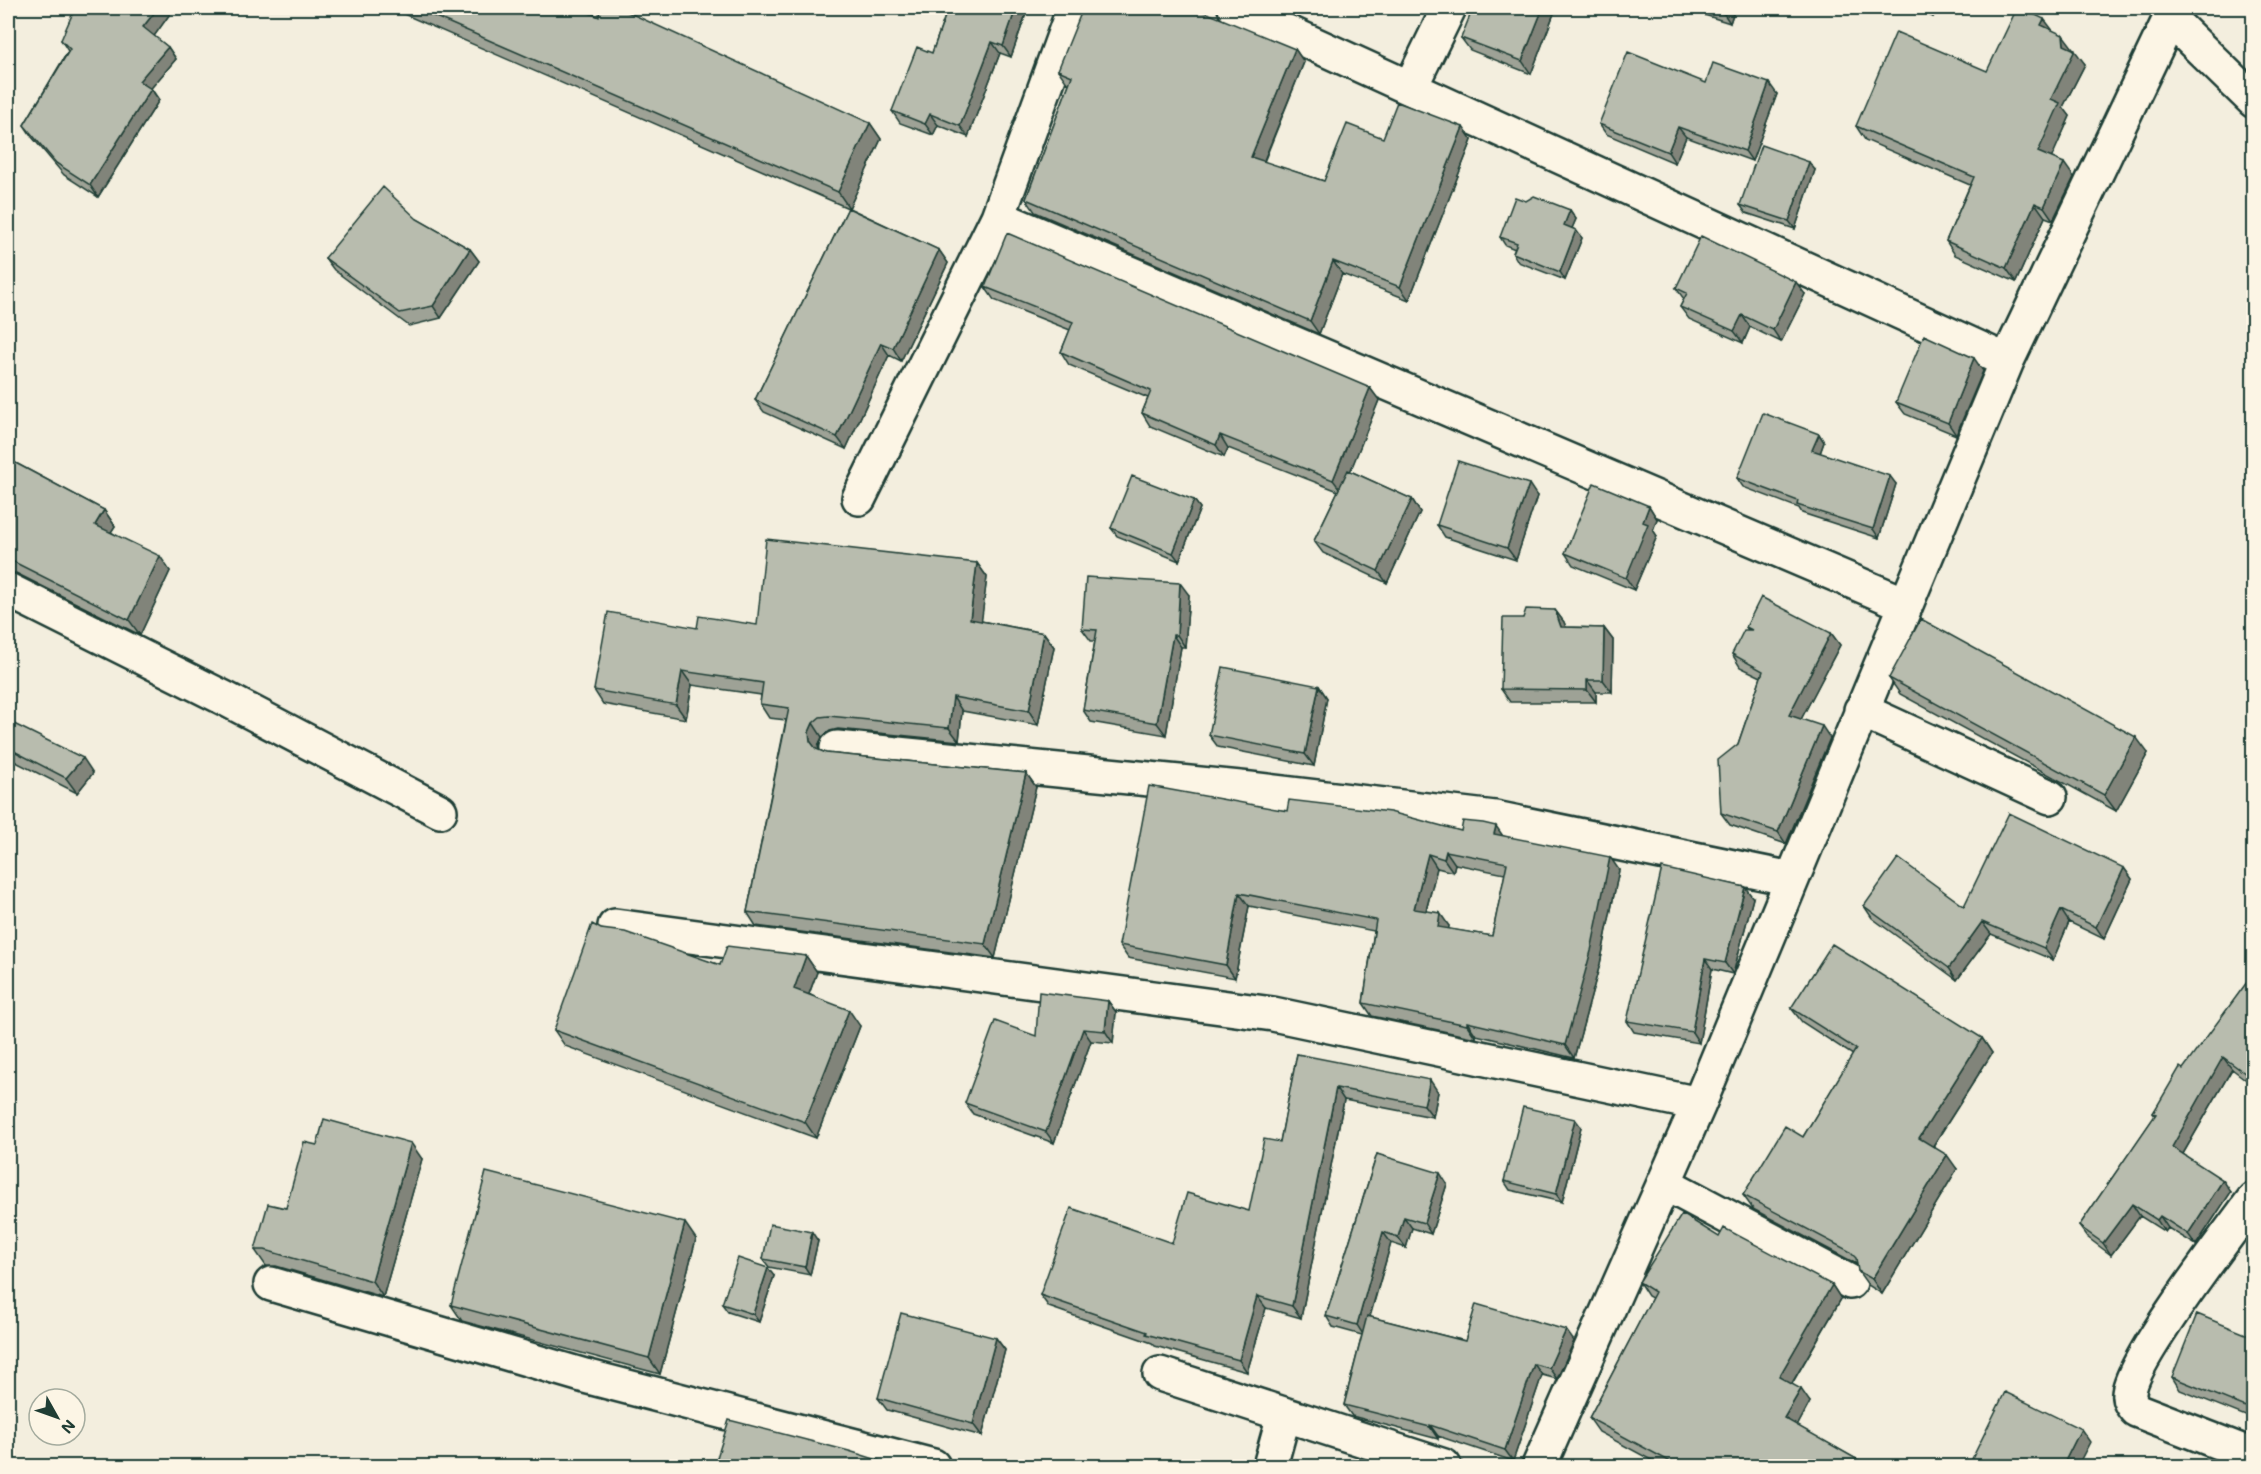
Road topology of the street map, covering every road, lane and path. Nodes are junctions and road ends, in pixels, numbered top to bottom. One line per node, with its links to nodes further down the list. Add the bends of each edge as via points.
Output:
1 (1074, 8): 7 (street)
2 (1235, 8): 5 (street)
3 (1449, 8): 5 (street)
4 (2172, 13): 6 (street); 8 (street)
5 (1410, 88): 8 (street)
6 (2253, 101)
7 (998, 216): 9 (street); 11 (street)
8 (2007, 362): 11 (street)
9 (859, 498)
10 (8, 590): 15 (street)
11 (1905, 604): 12 (street)
12 (1861, 710): 14 (street); 16 (street)
13 (837, 748): 16 (street, via 1496,818)
14 (2049, 797)
15 (440, 812)
16 (1792, 879): 18 (street)
17 (615, 926): 18 (street, via 1273,1014)
18 (1699, 1104): 19 (street)
19 (1664, 1183): 21 (street); 29 (street)
20 (2253, 1199): 25 (street, via 2166,1324 2129,1393 2136,1410)
21 (1850, 1282)
22 (272, 1284): 26 (street, via 585,1376)
23 (1160, 1374): 24 (street)
24 (1284, 1415): 27 (street); 28 (street)
25 (2253, 1456)
26 (933, 1467)
27 (1270, 1467)
28 (1444, 1467)
29 (1539, 1467)

